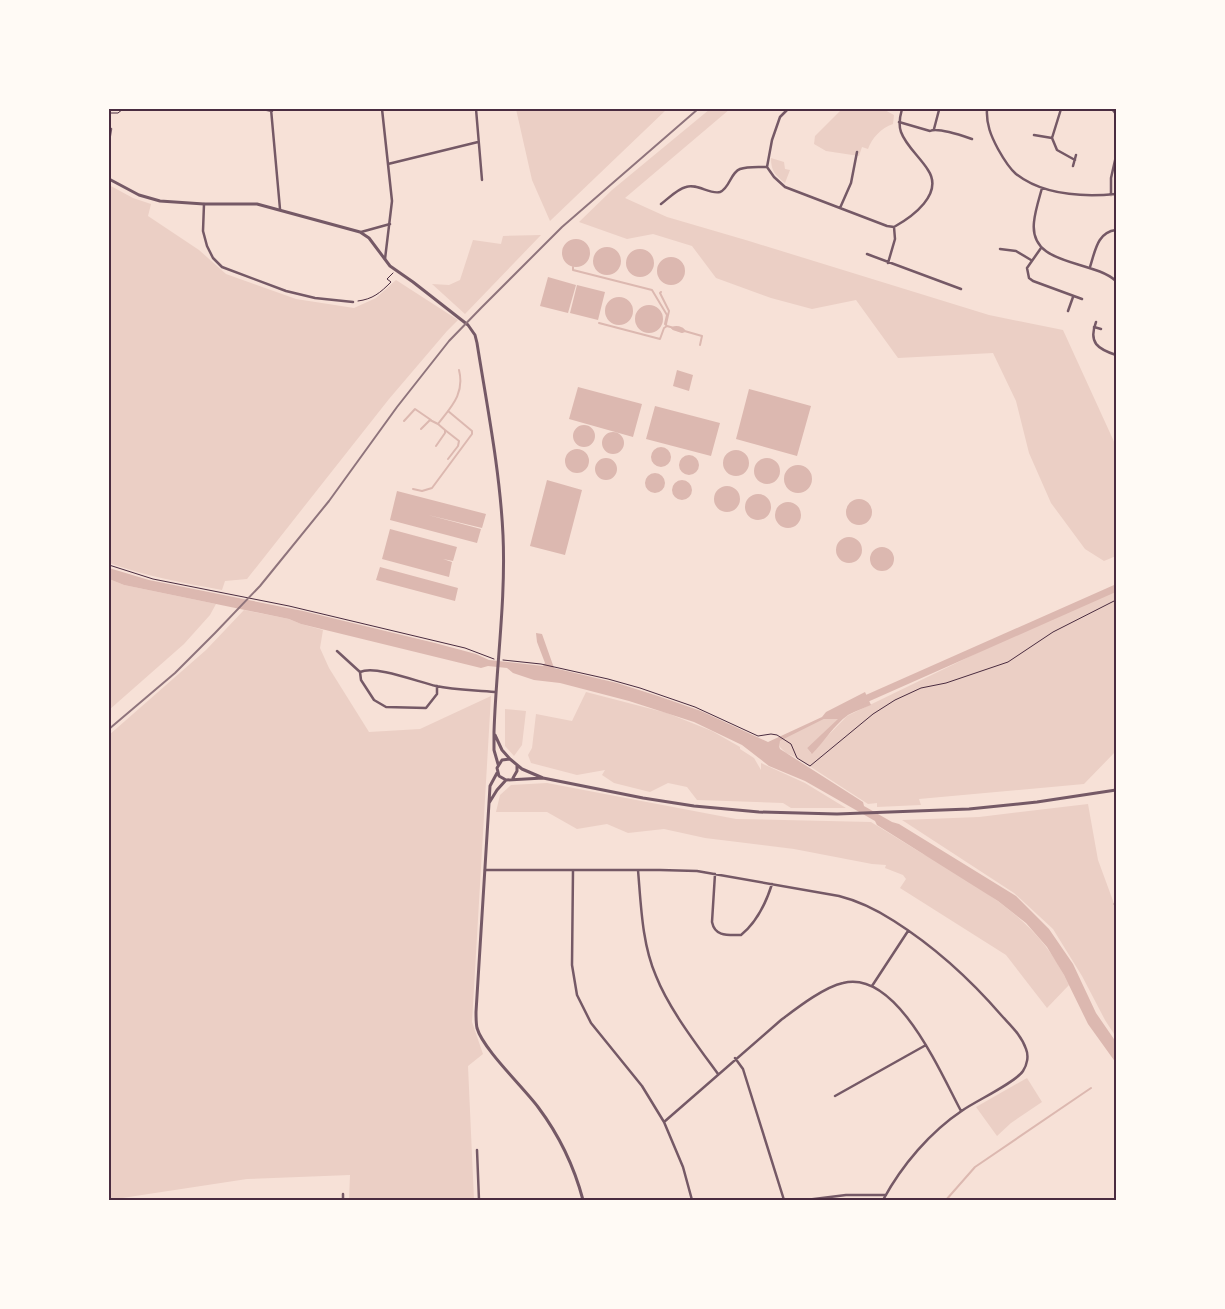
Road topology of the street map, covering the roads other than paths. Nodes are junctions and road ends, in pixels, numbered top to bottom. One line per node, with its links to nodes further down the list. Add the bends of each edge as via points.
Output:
1 (263, 109): 9 (street)
2 (382, 109): 24 (street)
3 (476, 109): 19 (street)
4 (788, 109): 26 (street, via 780,117)
5 (902, 109): 12 (street)
6 (987, 109): 29 (street, via 990,135 1002,158 1014,172)
7 (1061, 109): 16 (street)
8 (1112, 109): 11 (street)
9 (272, 110): 35 (street)
10 (939, 110): 14 (street)
11 (1116, 114)
12 (899, 122): 14 (street, via 930,131); 37 (street, via 904,138 933,180 926,202)
13 (111, 129): 18 (street)
14 (934, 129): 17 (street)
15 (1034, 135): 16 (street)
16 (1052, 138): 23 (street, via 1057,150)
17 (972, 139)
18 (109, 141)
19 (478, 142): 24 (street); 28 (street)
20 (857, 152): 34 (street, via 851,183)
21 (1076, 155): 23 (street)
22 (1116, 156): 30 (street)
23 (1075, 160): 25 (street)
24 (388, 164): 36 (street, via 392,201)
25 (1073, 166)
26 (767, 167): 33 (street, via 742,168 734,172 721,192 684,187); 34 (street, via 785,187)
27 (109, 179): 32 (street, via 148,198)
28 (482, 180)
29 (1042, 188): 30 (street, via 1077,194); 41 (street, via 1033,224)
30 (1111, 194): 31 (street)
31 (1116, 194)
32 (204, 204): 35 (street, via 258,204); 51 (street, via 203,231 207,246 222,267 286,291)
33 (661, 204)
34 (840, 208): 37 (street)
35 (280, 209): 39 (street)
36 (390, 224): 39 (street); 43 (street)
37 (894, 227): 45 (street, via 895,239)
38 (1116, 230): 46 (street, via 1108,231 1100,238)
39 (360, 232): 43 (street)
40 (1000, 248): 44 (street, via 1016,251)
41 (1041, 248): 44 (street); 46 (street, via 1053,256)
42 (867, 254): 45 (street)
43 (385, 260): 62 (street, via 461,319 471,329 476,343 498,481 503,536)
44 (1031, 260): 49 (street, via 1027,268 1033,282)
45 (888, 262): 48 (street)
46 (1090, 267): 47 (street)
47 (1116, 282)
48 (961, 289)
49 (1073, 297): 50 (street); 52 (street)
50 (1082, 299)
51 (353, 302)
52 (1068, 311)
53 (1096, 322): 54 (street)
54 (1094, 327): 55 (street); 56 (street, via 1098,347)
55 (1101, 329)
56 (1116, 355)
57 (337, 651): 59 (street)
58 (348, 653): 59 (street)
59 (347, 659): 60 (street)
60 (360, 672): 61 (street, via 384,672); 61 (street, via 361,680 374,700 386,707 426,708 437,694)
61 (438, 686): 62 (street)
62 (495, 692): 63 (street)
63 (494, 732): 64 (street); 65 (street)
64 (510, 759): 65 (street); 66 (street)
65 (498, 764): 67 (street)
66 (516, 765): 68 (street); 69 (street, via 516,774)
67 (497, 774): 69 (street); 71 (street, via 490,786)
68 (543, 778): 69 (street); 70 (street, via 694,806 837,814 1029,803)
69 (508, 780): 71 (street)
70 (1116, 790)
71 (489, 803): 72 (street)
72 (485, 870): 73 (street); 90 (street, via 476,1012 478,1028 485,1043 538,1107 555,1133 572,1164)
73 (573, 870): 74 (street); 84 (street, via 572,965 577,995 590,1023 642,1086)
74 (638, 870): 75 (street); 81 (street, via 643,921 655,975 666,998)
75 (714, 874): 76 (street); 76 (street, via 712,922 713,928 721,934 741,935 748,930)
76 (772, 884): 77 (street, via 854,900)
77 (908, 931): 78 (street); 83 (street, via 962,973 1018,1033 1027,1051 1026,1066 1018,1077)
78 (872, 986): 79 (street, via 905,1014); 80 (street, via 849,982 831,988 799,1006)
79 (926, 1045): 82 (street); 83 (street)
80 (735, 1058): 81 (street); 92 (street, via 742,1068)
81 (718, 1074): 84 (street)
82 (836, 1096)
83 (961, 1111): 87 (street, via 922,1146)
84 (664, 1122): 91 (street, via 683,1167)
85 (478, 1150): 89 (street)
86 (342, 1194): 88 (street)
87 (886, 1195): 93 (street); 94 (street)
88 (342, 1200)
89 (479, 1200)
90 (583, 1200)
91 (692, 1200)
92 (784, 1200)
93 (806, 1200)
94 (883, 1200)

